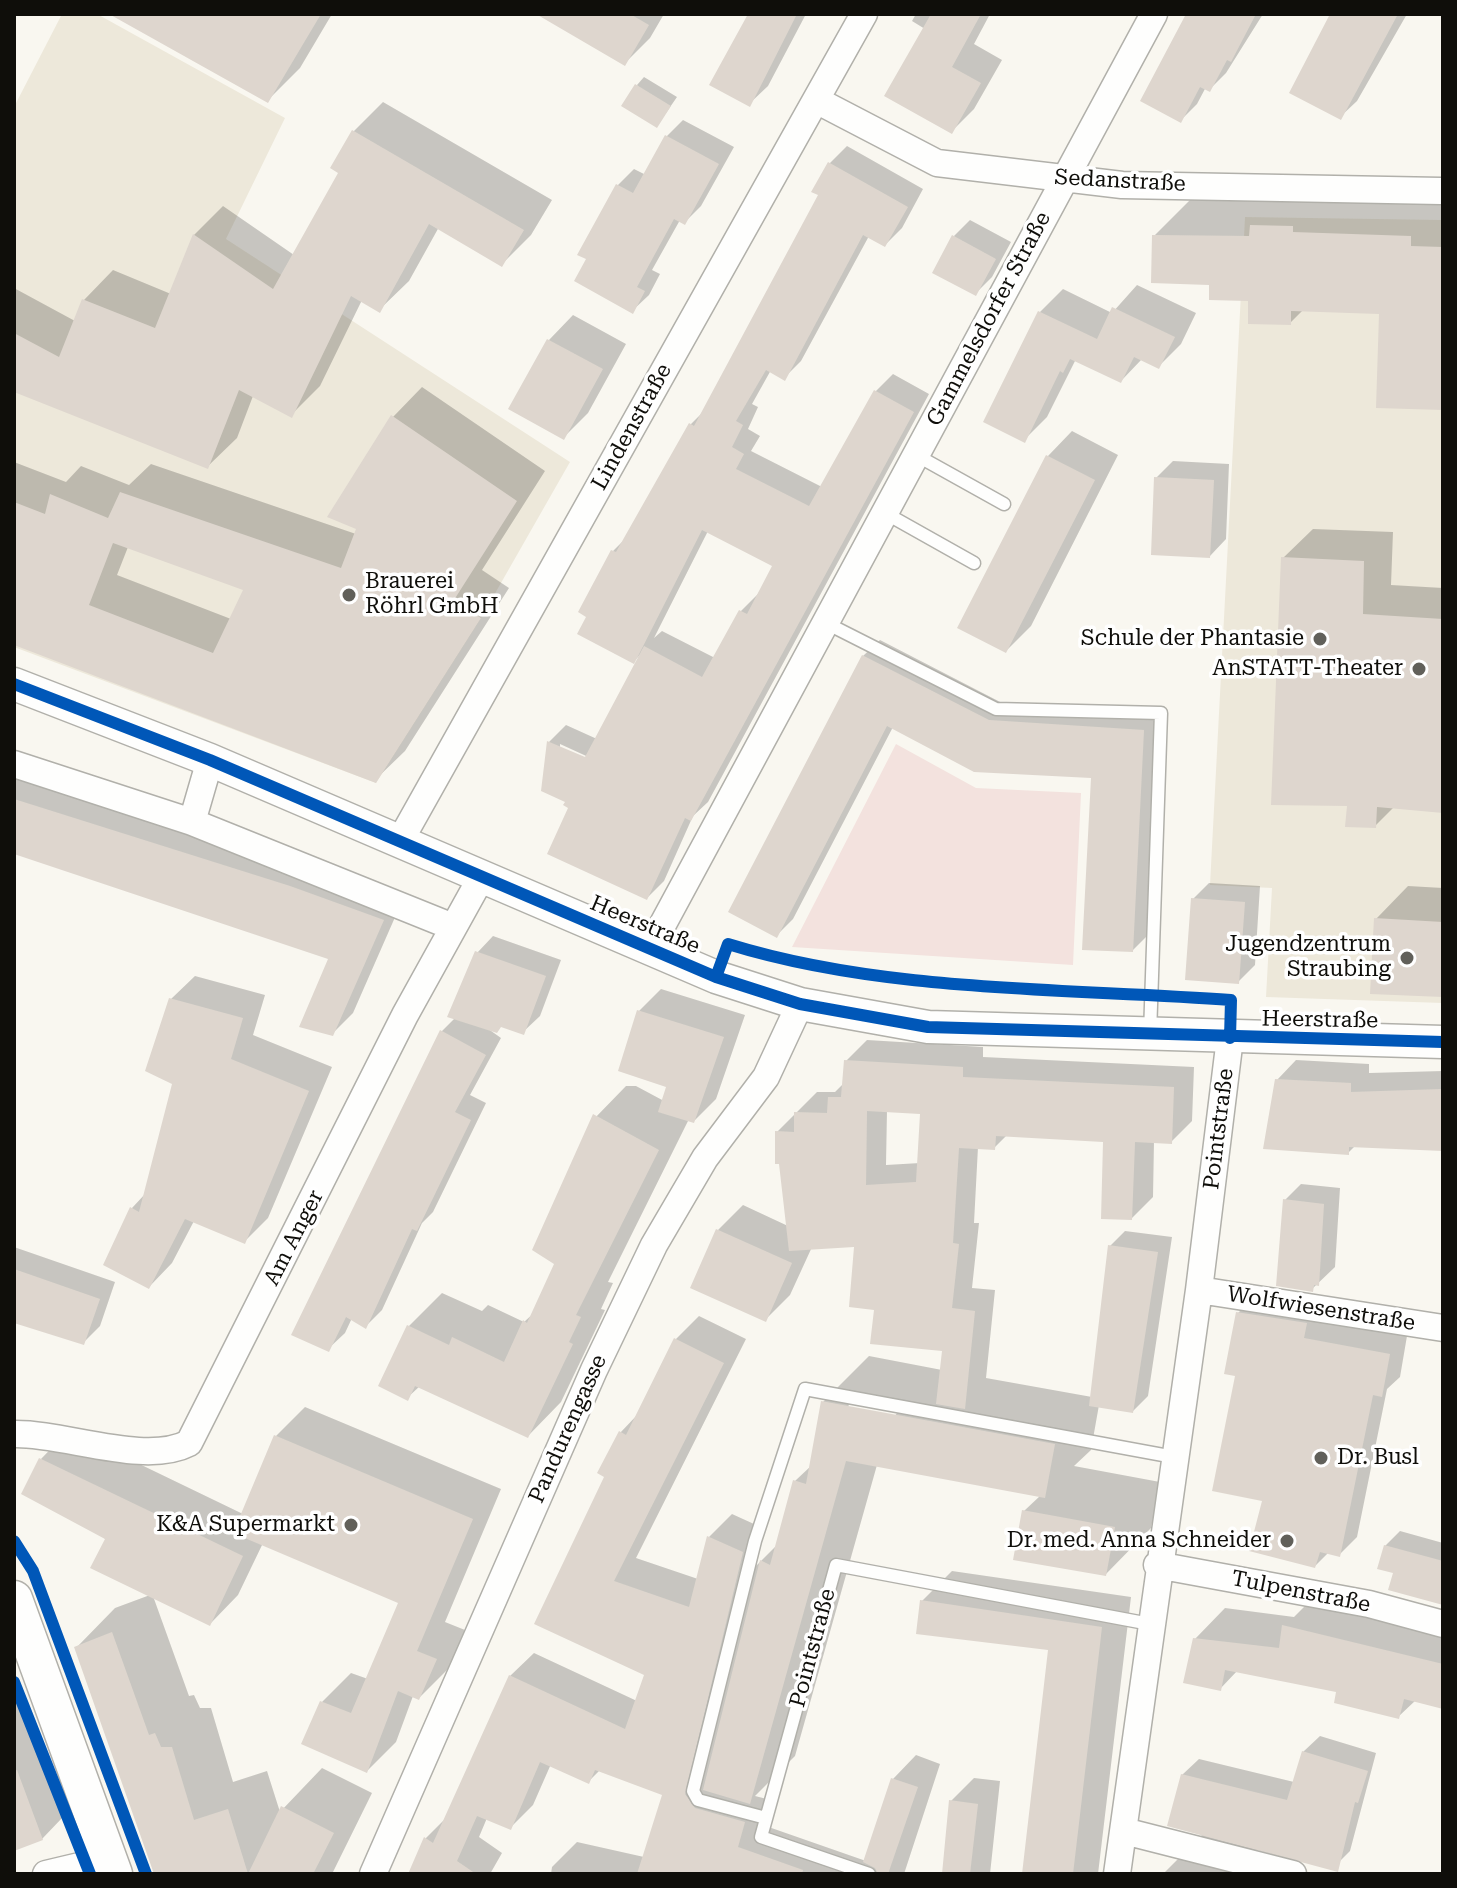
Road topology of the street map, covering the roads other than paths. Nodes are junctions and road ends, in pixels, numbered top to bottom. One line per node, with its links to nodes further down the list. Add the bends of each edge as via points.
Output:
1 (864, 14): 3 (street, Lindenstraße)
2 (1154, 14): 4 (street, Gammelsdorfer Straße)
3 (816, 100): 4 (street, Sedanstraße, via 937,163); 15 (street, Lindenstraße)
4 (1065, 179): 5 (street, Sedanstraße, via 1122,185); 6 (street, Gammelsdorfer Straße)
5 (1442, 191)
6 (916, 455): 7 (lane); 8 (street, Gammelsdorfer Straße)
7 (1004, 504)
8 (885, 513): 9 (lane); 10 (street, Gammelsdorfer Straße)
9 (974, 563)
10 (826, 623): 18 (street, Gammelsdorfer Straße); 20 (lane, via 996,709 1161,713)
11 (14, 684): 12 (street, Heerstraße)
12 (210, 760): 14 (street); 15 (street, Heerstraße)
13 (14, 764): 14 (street)
14 (192, 822): 17 (street)
15 (400, 841): 16 (street, Heerstraße)
16 (482, 876): 17 (street, Am Anger); 18 (street, Heerstraße)
17 (453, 927): 25 (street, Am Anger, via 189,1443 175,1450 149,1450)
18 (650, 948): 19 (street, Heerstraße, via 716,977)
19 (800, 1004): 20 (street, Heerstraße, via 928,1027); 35 (street, Pandurengasse, via 766,1077 705,1158 654,1245)
20 (1149, 1036): 21 (street, Heerstraße)
21 (1230, 1038): 22 (street, Heerstraße); 23 (street, Pointstraße)
22 (1443, 1042)
23 (1199, 1290): 24 (street, Wolfwiesenstraße); 26 (street, Pointstraße)
24 (1443, 1328)
25 (14, 1434)
26 (1174, 1457): 27 (street, Pointstraße); 31 (lane, via 805,1389 755,1541 693,1791 698,1800)
27 (1157, 1565): 29 (street, Pointstraße); 30 (street, Tulpenstraße, via 1341,1598)
28 (14, 1599): 33 (main road)
29 (1150, 1624): 31 (lane, Pointstraße, via 836,1565); 32 (street, Pointstraße)
30 (1443, 1624)
31 (766, 1818): 36 (lane, via 761,1837)
32 (1124, 1831): 37 (street, Pointstraße); 38 (street)
33 (112, 1866): 34 (street)
34 (46, 1874)
35 (373, 1874)
36 (869, 1874)
37 (1117, 1874)
38 (1293, 1874)

